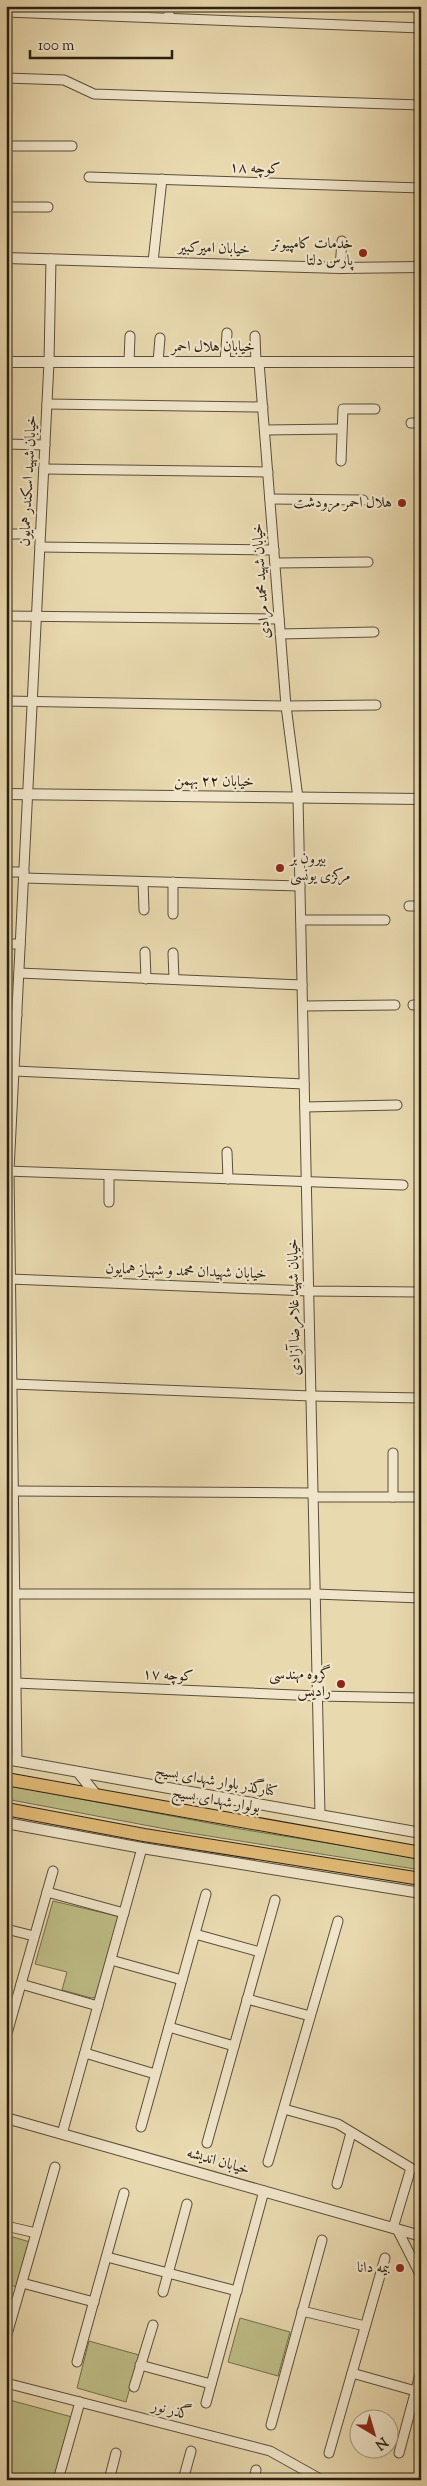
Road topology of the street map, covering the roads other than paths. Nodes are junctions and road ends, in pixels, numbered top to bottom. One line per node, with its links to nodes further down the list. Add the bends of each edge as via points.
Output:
1 (169, 6): 3 (street)
2 (6, 12): 3 (street)
3 (169, 18): 4 (street)
4 (421, 28)
5 (6, 78): 6 (street, via 64,80 94,94)
6 (421, 105)
7 (6, 146): 8 (street)
8 (72, 146)
9 (89, 177): 10 (street, کوچه ۱۸)
10 (162, 179): 11 (street, کوچه ۱۸); 17 (street)
11 (421, 188)
12 (6, 207): 13 (street)
13 (48, 207)
14 (342, 241): 19 (street)
15 (6, 258): 16 (street, خیابان امیرکبیر)
16 (51, 259): 17 (street, خیابان امیرکبیر); 25 (street, خیابان شهید اسکندر همایون)
17 (153, 262): 19 (street, خیابان امیرکبیر)
18 (421, 267): 19 (street, خیابان امیرکبیر)
19 (340, 268)
20 (227, 333): 28 (street)
21 (130, 336): 26 (street)
22 (255, 336): 29 (street, خیابان شهید محمد مرادی)
23 (160, 338): 27 (street)
24 (6, 362): 25 (street, خیابان هلال احمر)
25 (49, 362): 26 (street, خیابان هلال احمر); 31 (street, خیابان شهید اسکندر همایون)
26 (129, 362): 27 (street, خیابان هلال احمر)
27 (158, 362): 28 (street, خیابان هلال احمر)
28 (225, 362): 29 (street, خیابان هلال احمر)
29 (258, 362): 30 (street, خیابان هلال احمر); 32 (street, خیابان شهید محمد مرادی)
30 (421, 362)
31 (47, 404): 32 (street); 39 (street, خیابان شهید اسکندر همایون)
32 (263, 407): 37 (street, خیابان شهید محمد مرادی)
33 (375, 409): 36 (street, via 343,409)
34 (411, 422): 35 (street)
35 (421, 423)
36 (341, 429): 37 (street); 40 (street)
37 (265, 430): 42 (street, خیابان شهید محمد مرادی)
38 (6, 444): 39 (street)
39 (45, 445): 41 (street, خیابان شهید اسکندر همایون)
40 (341, 462)
41 (44, 469): 42 (street); 46 (street, خیابان شهید اسکندر همایون)
42 (268, 472): 43 (street, خیابان شهید محمد مرادی)
43 (270, 499): 44 (street); 48 (street, خیابان شهید محمد مرادی)
44 (363, 500)
45 (6, 534): 46 (street)
46 (40, 534): 47 (street, خیابان شهید اسکندر همایون)
47 (40, 548): 48 (street); 52 (street, خیابان شهید اسکندر همایون)
48 (274, 550): 50 (street, خیابان شهید محمد مرادی)
49 (368, 562): 50 (street)
50 (275, 563): 53 (street, خیابان شهید محمد مرادی)
51 (6, 616): 52 (street)
52 (36, 616): 53 (street); 57 (street, خیابان شهید اسکندر همایون)
53 (279, 619): 55 (street, خیابان شهید محمد مرادی)
54 (374, 632): 55 (street)
55 (280, 634): 59 (street, خیابان شهید محمد مرادی)
56 (6, 702): 57 (street)
57 (32, 702): 59 (street); 61 (street, خیابان شهید اسکندر همایون)
58 (376, 705): 59 (street)
59 (286, 706): 62 (street, خیابان شهید محمد مرادی)
60 (6, 794): 61 (street, خیابان ۲۲ بهمن)
61 (28, 794): 62 (street, خیابان ۲۲ بهمن); 65 (street, خیابان شهید اسکندر همایون)
62 (298, 798): 63 (street, خیابان ۲۲ بهمن); 68 (street, خیابان شهید غلامرضا آزادی)
63 (421, 799)
64 (6, 872): 65 (street)
65 (24, 875): 66 (street); 76 (street, خیابان شهید اسکندر همایون)
66 (143, 882): 67 (street); 71 (street)
67 (173, 882): 68 (street); 72 (street)
68 (300, 886): 73 (street, خیابان شهید غلامرضا آزادی)
69 (409, 906): 70 (street)
70 (421, 906)
71 (144, 910)
72 (173, 914)
73 (301, 920): 74 (street); 82 (street, خیابان شهید غلامرضا آزادی)
74 (385, 920)
75 (6, 944): 76 (street)
76 (20, 944): 79 (street, خیابان شهید اسکندر همایون)
77 (145, 952): 80 (street)
78 (174, 953): 81 (street)
79 (19, 974): 80 (street); 86 (street, خیابان شهید اسکندر همایون)
80 (146, 979): 81 (street)
81 (174, 980): 82 (street)
82 (302, 985): 84 (street, خیابان شهید غلامرضا آزادی)
83 (395, 1005): 84 (street)
84 (302, 1006): 88 (street, خیابان شهید غلامرضا آزادی)
85 (6, 1014): 86 (street)
86 (17, 1015): 87 (street, خیابان شهید اسکندر همایون)
87 (14, 1071): 88 (street); 89 (street, خیابان شهید اسکندر همایون)
88 (304, 1084): 91 (street, خیابان شهید غلامرضا آزادی)
89 (10, 1085): 93 (street, خیابان شهید اسکندر همایون)
90 (397, 1106): 91 (street)
91 (305, 1107): 96 (street, خیابان شهید غلامرضا آزادی)
92 (228, 1152): 95 (street)
93 (8, 1171): 94 (street); 99 (street, خیابان شهید اسکندر همایون)
94 (109, 1176): 95 (street); 98 (street)
95 (228, 1179): 96 (street)
96 (306, 1183): 97 (street); 101 (street, خیابان شهید غلامرضا آزادی)
97 (403, 1185)
98 (109, 1202)
99 (8, 1258): 100 (street, خیابان شهید اسکندر همایون)
100 (10, 1279): 101 (street, خیابان شهیدان محمد و شهباز همایون); 103 (street, خیابان شهید اسکندر همایون)
101 (308, 1291): 102 (street, خیابان شهیدان محمد و شهباز همایون); 105 (street, خیابان شهید غلامرضا آزادی)
102 (421, 1292)
103 (9, 1343): 104 (street, خیابان شهید اسکندر همایون)
104 (12, 1384): 105 (street); 107 (street, خیابان شهید اسکندر همایون)
105 (311, 1396): 106 (street); 110 (street, خیابان شهید غلامرضا آزادی)
106 (421, 1398)
107 (10, 1427): 109 (street, خیابان شهید اسکندر همایون)
108 (393, 1453): 112 (street)
109 (13, 1491): 110 (street); 113 (street, خیابان شهید اسکندر همایون)
110 (313, 1495): 112 (street); 115 (street, خیابان شهید غلامرضا آزادی)
111 (421, 1497): 112 (street)
112 (393, 1498)
113 (10, 1512): 114 (street, خیابان شهید اسکندر همایون)
114 (10, 1545): 117 (street, خیابان شهید اسکندر همایون)
115 (316, 1594): 116 (street); 117 (street); 121 (street, خیابان شهید غلامرضا آزادی)
116 (421, 1598)
117 (12, 1600): 118 (street, خیابان شهید اسکندر همایون)
118 (11, 1643): 120 (street, خیابان شهید اسکندر همایون)
119 (6, 1679): 120 (street, کوچه ۱۷)
120 (16, 1681): 121 (street, کوچه ۱۷); 124 (street, خیابان شهید اسکندر همایون)
121 (318, 1696): 122 (street); 129 (street, خیابان شهید غلامرضا آزادی)
122 (421, 1698)
123 (6, 1759): 124 (street, کنارگذر بلوار شهدای بسیج)
124 (17, 1761): 125 (street, کنارگذر بلوار شهدای بسیج)
125 (78, 1772): 127 (street); 129 (street, کنارگذر بلوار شهدای بسیج)
126 (6, 1779): 127 (main road, بولوار شهدای بسیج)
127 (97, 1796): 135 (main road, بولوار شهدای بسیج)
128 (6, 1809): 131 (main road)
129 (320, 1815): 133 (street, کنارگذر بلوار شهدای بسیج)
130 (6, 1823): 132 (street)
131 (105, 1827): 132 (street); 136 (main road)
132 (64, 1833): 134 (street)
133 (421, 1833)
134 (142, 1848): 139 (street); 144 (street)
135 (421, 1853)
136 (365, 1870): 138 (main road); 139 (street)
137 (52, 1871): 140 (street)
138 (421, 1880)
139 (388, 1888): 141 (street)
140 (47, 1892): 144 (street); 148 (street)
141 (421, 1893)
142 (206, 1894): 147 (street)
143 (275, 1900): 149 (street)
144 (124, 1913): 150 (street)
145 (338, 1921): 155 (street)
146 (6, 1929): 148 (street)
147 (195, 1934): 149 (street); 151 (street)
148 (34, 1936): 152 (street)
149 (260, 1952): 153 (street)
150 (111, 1960): 151 (street); 154 (street)
151 (182, 1980): 156 (street)
152 (21, 1984): 154 (street); 157 (street)
153 (247, 1999): 155 (street); 158 (street)
154 (98, 2006): 159 (street)
155 (310, 2016): 161 (street)
156 (169, 2027): 158 (street); 160 (street)
157 (6, 2037)
158 (234, 2046): 166 (street)
159 (85, 2053): 160 (street); 165 (street)
160 (156, 2074): 163 (street)
161 (284, 2109): 164 (street, via 338,2124); 167 (street)
162 (6, 2118): 165 (street, خیابان اندیشه)
163 (141, 2127)
164 (351, 2132): 169 (street); 174 (street, via 411,2168)
165 (62, 2134): 170 (street, خیابان اندیشه)
166 (207, 2143)
167 (268, 2162)
168 (55, 2167): 175 (street)
169 (338, 2184)
170 (264, 2191): 174 (street, خیابان اندیشه); 183 (street)
171 (124, 2193): 178 (street)
172 (187, 2204): 180 (street)
173 (6, 2226): 175 (street)
174 (395, 2228): 176 (street, خیابان اندیشه); 181 (street)
175 (36, 2233): 182 (street)
176 (421, 2236)
177 (322, 2240): 186 (street)
178 (107, 2257): 180 (street); 185 (street)
179 (385, 2258): 188 (street)
180 (167, 2272): 183 (street); 184 (street)
181 (421, 2276)
182 (22, 2283): 185 (street); 189 (street)
183 (237, 2291): 195 (street)
184 (163, 2292)
185 (94, 2302): 190 (street)
186 (302, 2311): 188 (street); 200 (street)
187 (152, 2325): 191 (street)
188 (365, 2326): 193 (street)
189 (6, 2338)
190 (78, 2362)
191 (140, 2365): 195 (street); 196 (street)
192 (421, 2371): 197 (street)
193 (352, 2373): 197 (street); 204 (street)
194 (6, 2384): 198 (street, گذر نور)
195 (211, 2384): 199 (street)
196 (134, 2387)
197 (418, 2391): 201 (street)
198 (80, 2402): 205 (street); 208 (street, گذر نور, via 270,2451)
199 (206, 2403)
200 (271, 2425)
201 (400, 2450)
202 (191, 2451): 207 (street)
203 (116, 2452): 206 (street)
204 (329, 2453)
205 (58, 2480)
206 (109, 2480)
207 (183, 2480)
208 (322, 2480)

